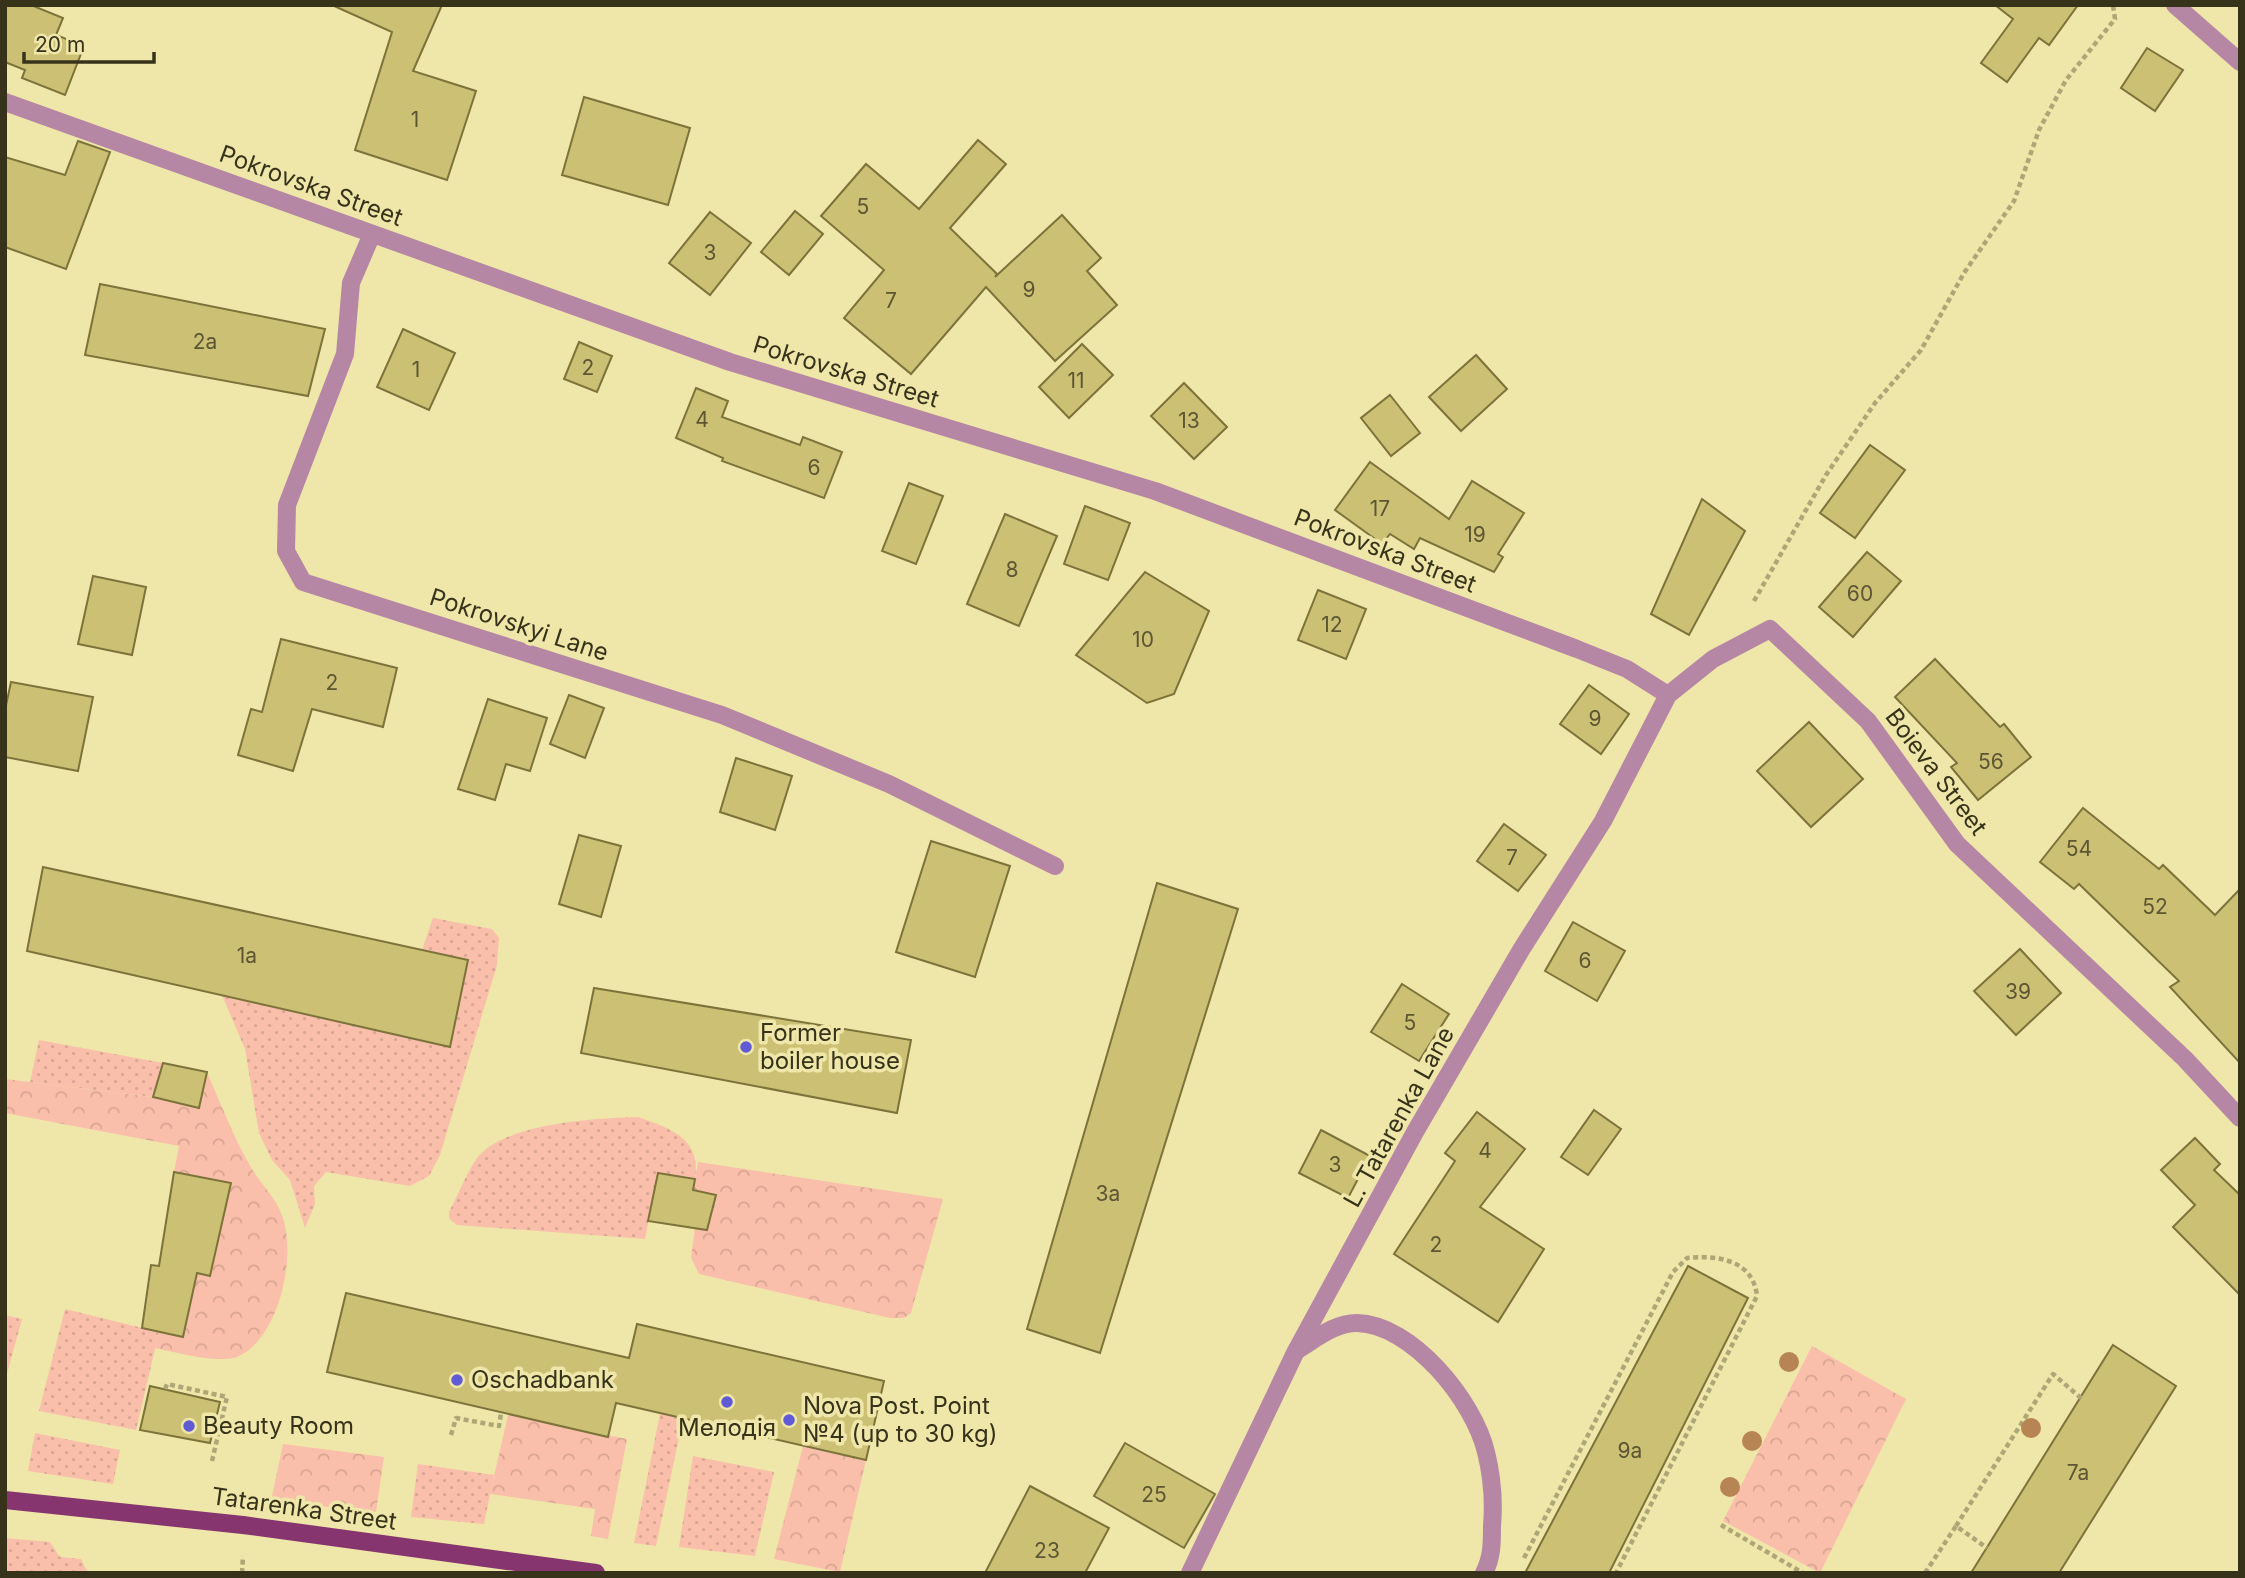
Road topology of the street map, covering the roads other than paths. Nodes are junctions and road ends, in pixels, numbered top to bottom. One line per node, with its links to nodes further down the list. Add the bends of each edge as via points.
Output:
1 (2175, 5): 2 (street)
2 (2240, 62)
3 (5, 102): 4 (street, Pokrovska Street)
4 (372, 234): 5 (street, Pokrovska Street, via 730,362 1155,491 1577,649 1627,669); 6 (street, Pokrovskyi Lane, via 351,283 345,354 287,505 286,551 303,582 722,715 889,784)
5 (1668, 695): 7 (street, Boieva Street, via 1713,659 1770,629 1868,721 1957,844 2185,1059); 8 (street, L. Tatarenka Lane, via 1603,821 1415,1132)
6 (1055, 866)
7 (2240, 1118)
8 (1296, 1351): 11 (street, L. Tatarenka Lane); 12 (street, via 1329,1329 1354,1323 1377,1325 1424,1352 1468,1413 1486,1449 1493,1514 1490,1561)
9 (5, 1500): 10 (main road, Tatarenka Street, via 231,1523)
10 (596, 1573)
11 (1190, 1573)
12 (1484, 1573)

